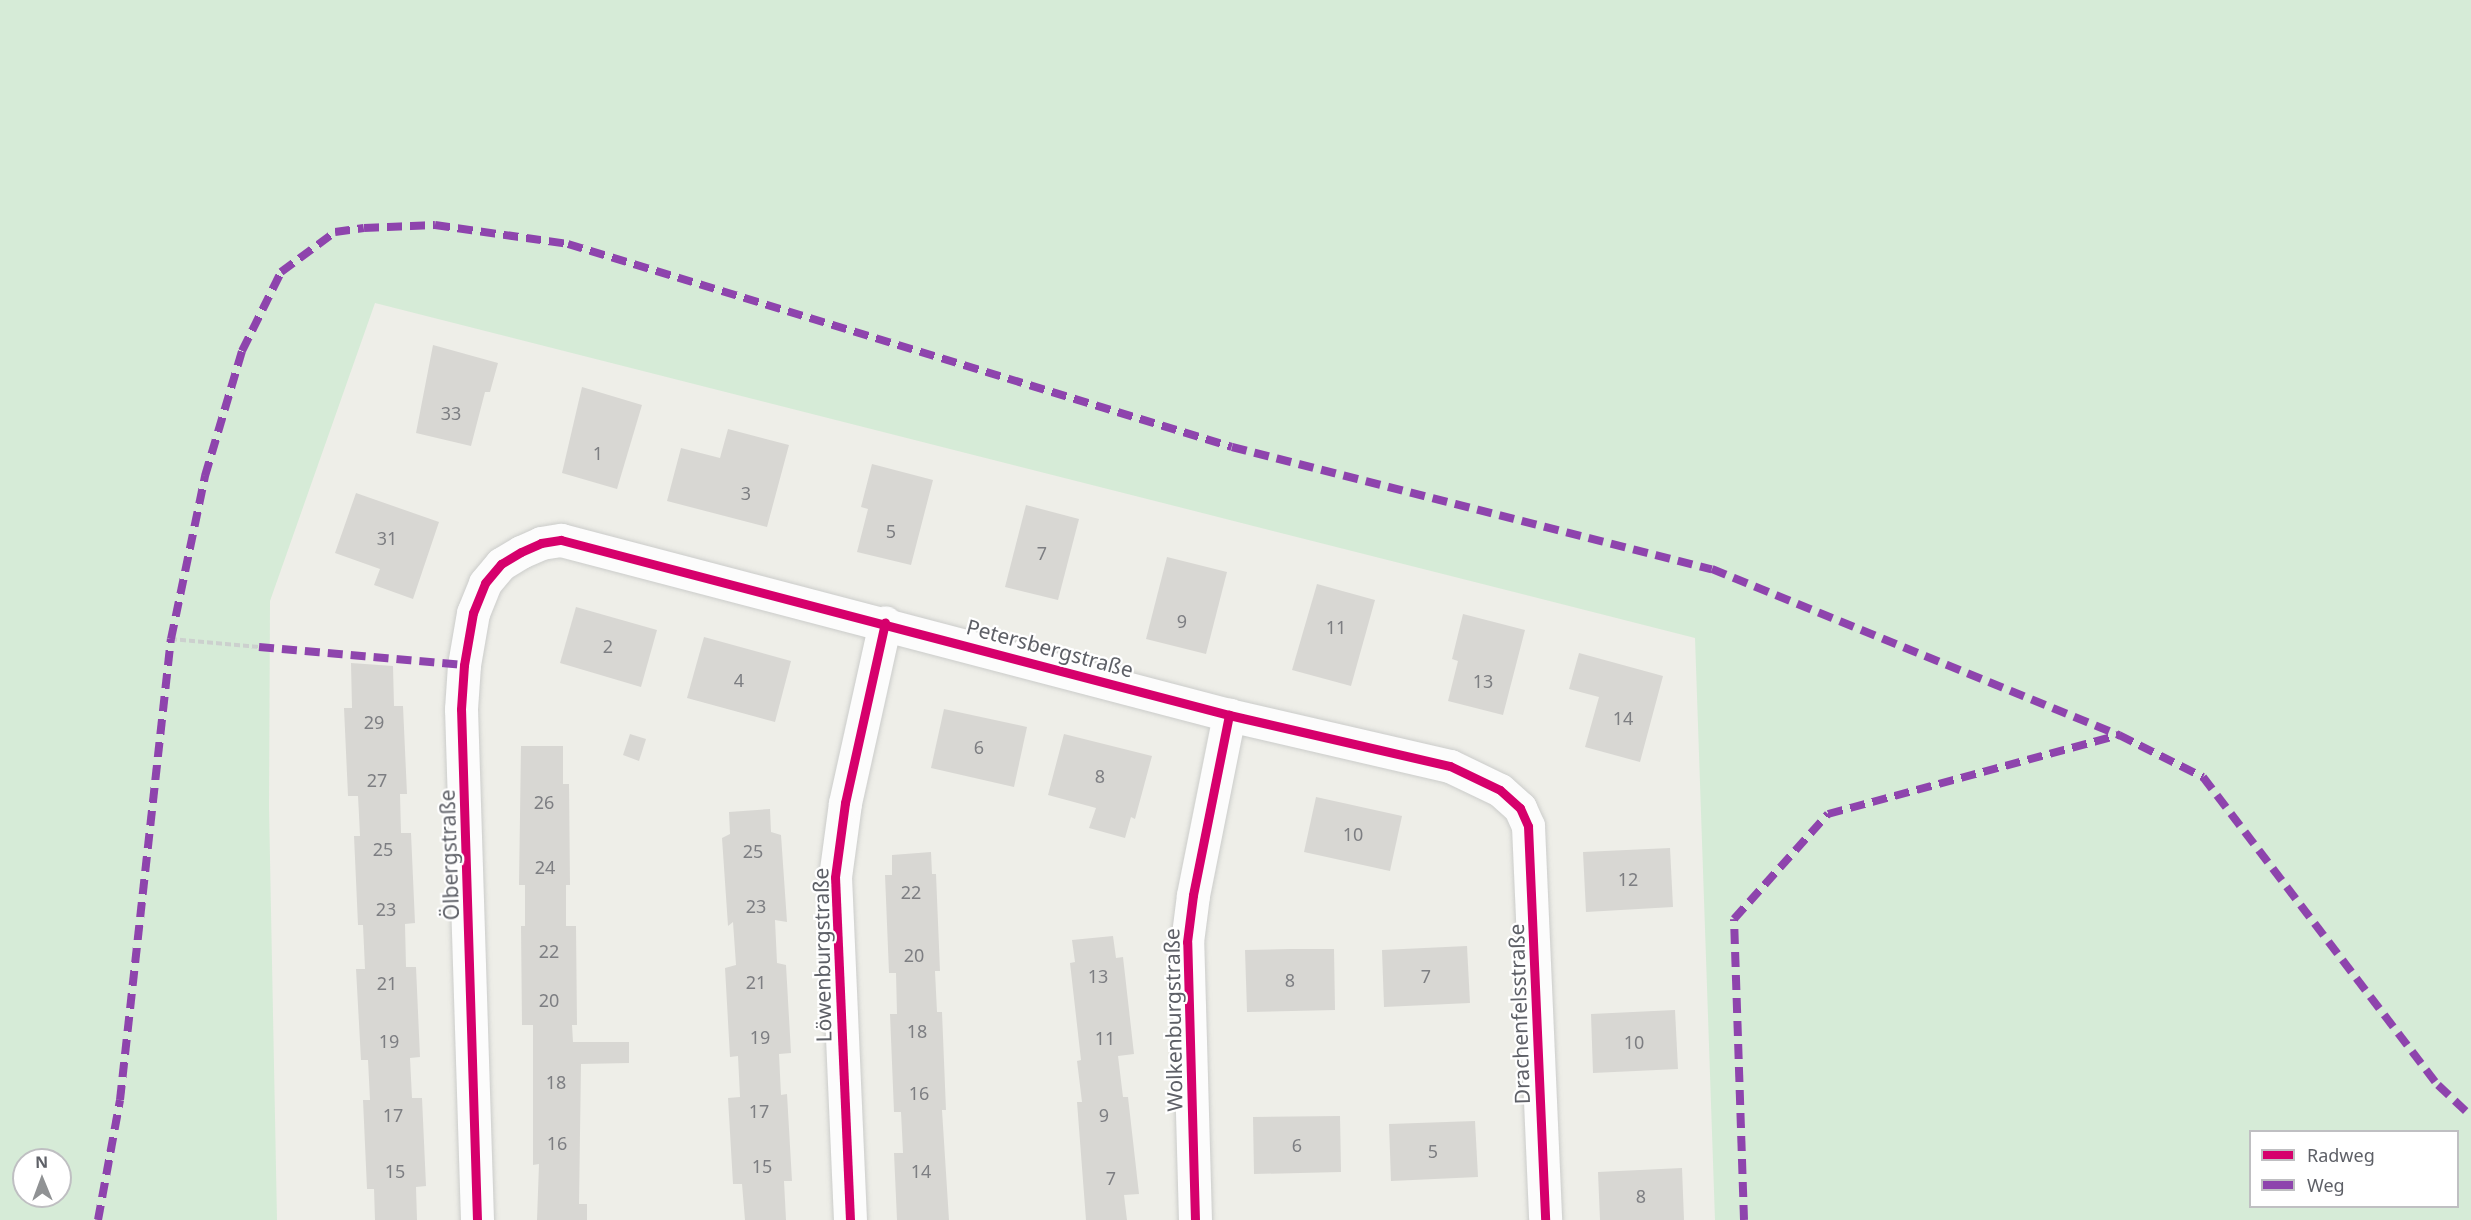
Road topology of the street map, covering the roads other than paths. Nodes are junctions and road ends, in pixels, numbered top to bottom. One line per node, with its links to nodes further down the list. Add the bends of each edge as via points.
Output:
1 (561, 540): 2 (street, Petersbergstraße); 5 (street, Ölbergstraße, via 540,543 521,552 501,564 485,583 473,613 464,665 461,710)
2 (885, 622): 3 (street, Petersbergstraße); 6 (street, Löwenburgstraße, via 844,803 835,877)
3 (1229, 715): 4 (street, Petersbergstraße, via 1450,766 1500,790); 7 (street, Wolkenburgstraße, via 1192,895 1187,942)
4 (1520, 808): 8 (street, Drachenfelsstraße, via 1528,826 1530,849)
5 (477, 1220)
6 (850, 1220)
7 (1195, 1220)
8 (1545, 1220)

